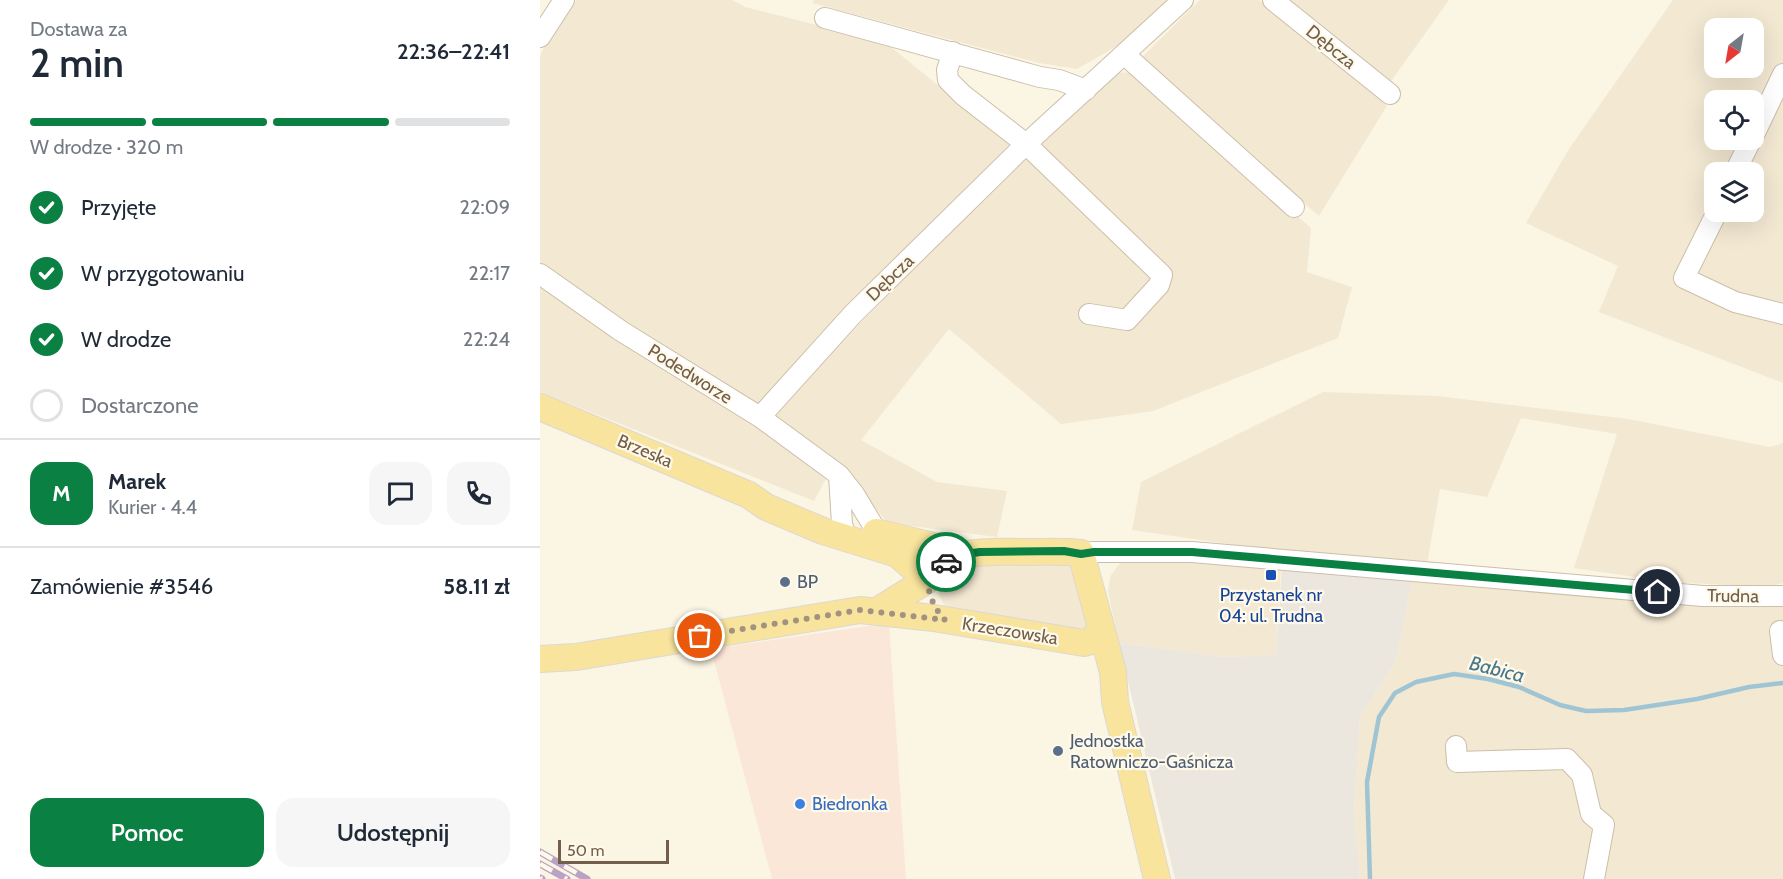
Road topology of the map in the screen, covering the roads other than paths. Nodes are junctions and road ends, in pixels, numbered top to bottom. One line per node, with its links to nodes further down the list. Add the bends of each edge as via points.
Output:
1 (564, 0): 5 (street)
2 (1183, 0): 7 (street, Dębcza)
3 (1273, 0): 10 (street, Dębcza)
4 (825, 18): 6 (street)
5 (540, 37)
6 (953, 52): 9 (street); 12 (street, via 948,80)
7 (1125, 55): 9 (street, Dębcza); 13 (street)
8 (1783, 74): 11 (street)
9 (1086, 90): 12 (street, Dębcza)
10 (1390, 94)
11 (1764, 114)
12 (1026, 144): 16 (street, via 1162,275 1159,285 1127,320); 19 (street, Dębcza, via 853,314)
13 (1294, 207)
14 (1712, 222): 17 (street, via 1684,278 1735,302)
15 (540, 274): 19 (street, Podedworze, via 621,331)
16 (1089, 314)
17 (1783, 314)
18 (540, 407): 21 (main road, Brzeska, via 749,495 766,507)
19 (760, 417): 20 (street, Podedworze)
20 (839, 475): 21 (street); 22 (street, Podedworze)
21 (845, 532): 22 (main road, Brzeska); 25 (main road, Brzeska, via 897,554)
22 (877, 532): 23 (main road, Brzeska)
23 (966, 554): 24 (main road, Trudna); 25 (main road, Krzeczowska, via 945,562)
24 (1081, 554): 26 (street, Trudna, via 1192,552 1703,596); 30 (main road)
25 (927, 580): 27 (main road, Krzeczowska); 28 (main road, via 929,595)
26 (1783, 596)
27 (877, 611): 28 (main road, Krzeczowska); 32 (main road, Krzeczowska, via 860,610 576,657)
28 (945, 620): 30 (main road, Krzeczowska)
29 (1780, 631): 31 (street)
30 (1092, 636): 34 (main road, via 1113,672 1116,702)
31 (1783, 655)
32 (540, 659)
33 (1456, 746): 35 (street, via 1457,762 1568,759 1582,776 1591,814 1604,825)
34 (1158, 879)
35 (1594, 879)

